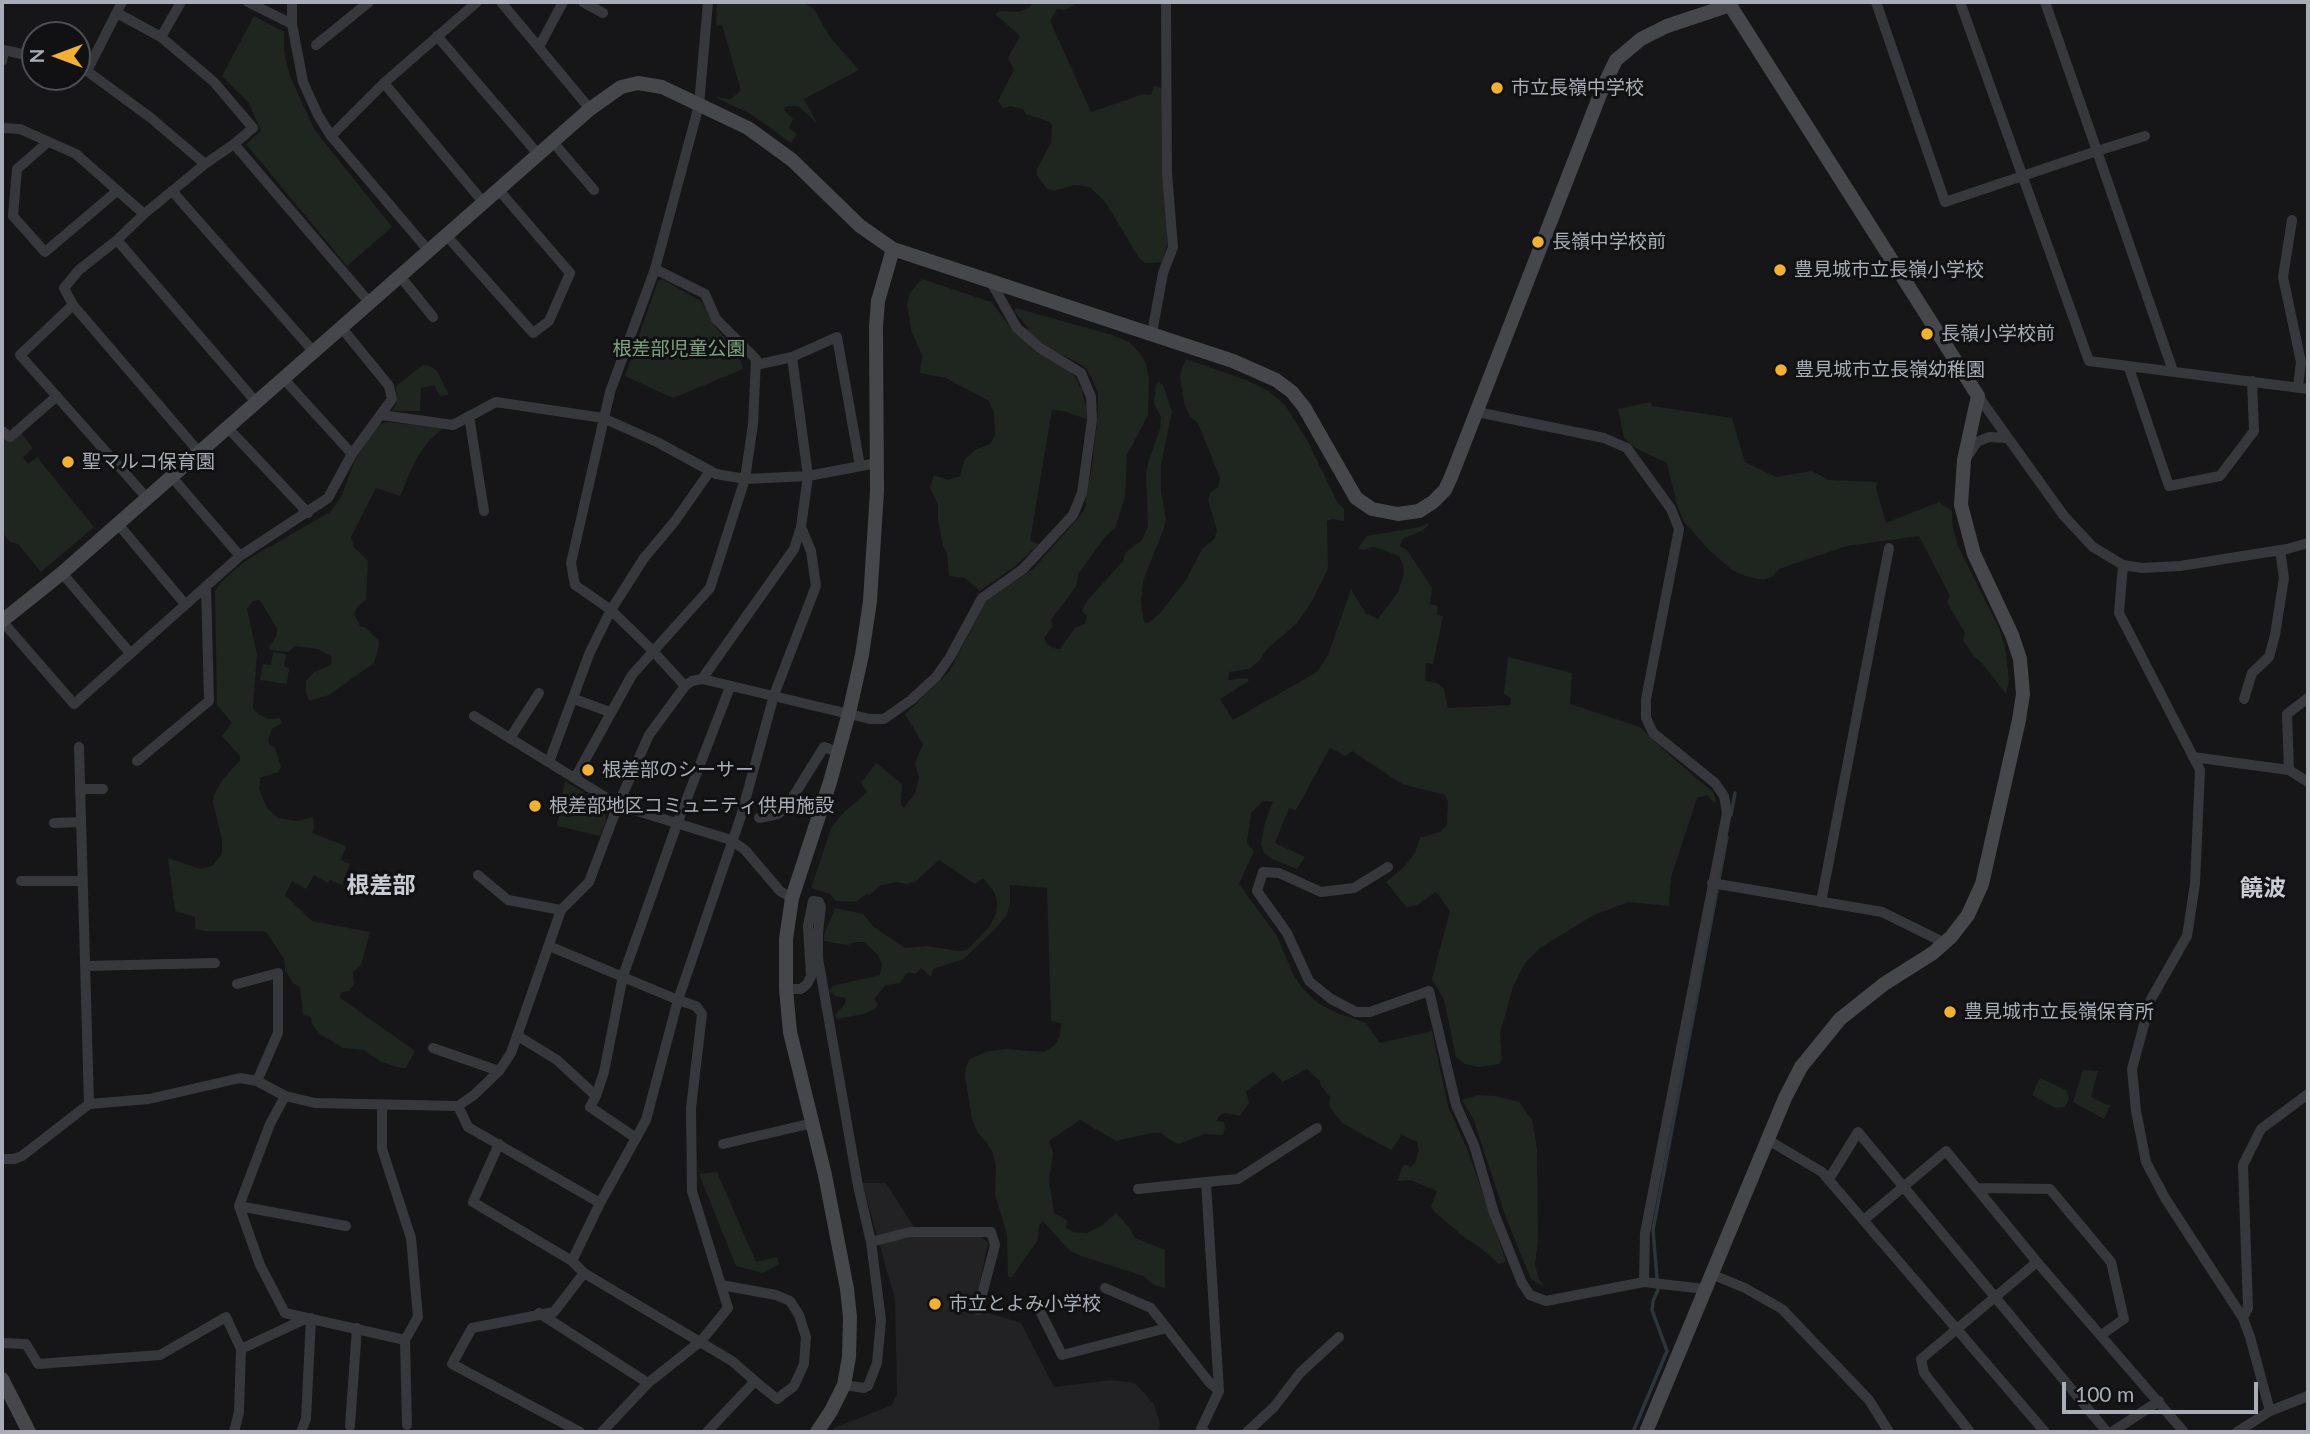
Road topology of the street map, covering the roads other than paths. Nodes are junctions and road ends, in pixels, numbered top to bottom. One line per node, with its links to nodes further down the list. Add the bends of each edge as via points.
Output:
1 (122, 2): 16 (street)
2 (181, 2): 20 (street)
3 (248, 2): 18 (street)
4 (292, 2): 18 (street)
5 (369, 2): 21 (street)
6 (477, 2): 19 (street)
7 (501, 2): 22 (street)
8 (563, 2): 22 (street)
9 (583, 2): 17 (street)
10 (708, 2): 28 (street)
11 (1166, 2): 58 (street, via 1172,247)
12 (1876, 2): 39 (street, via 1945,202)
13 (1960, 2): 39 (street)
14 (2045, 2): 36 (street)
15 (1729, 4): 68 (street); 70 (street, via 1667,26 1641,39 1616,60)
16 (117, 13): 20 (street); 24 (street)
17 (603, 13)
18 (292, 24): 31 (street, via 303,82)
19 (437, 36): 27 (street); 37 (street)
20 (161, 37): 35 (street, via 214,82 253,128)
21 (316, 46)
22 (539, 47): 29 (street)
23 (21, 54): 25 (street, via 4,50)
24 (91, 55)
25 (2, 61)
26 (91, 76): 38 (street, via 151,118)
27 (384, 83): 31 (street); 44 (street)
28 (699, 105): 29 (street, via 662,87 638,83 621,87); 49 (street, via 748,128 792,160 860,226); 51 (street)
29 (590, 108): 33 (street)
30 (2, 128): 34 (street, via 20,129)
31 (331, 136): 50 (street)
32 (2145, 136): 36 (street)
33 (552, 141): 37 (street); 41 (street)
34 (48, 142): 42 (street, via 76,154); 42 (street, via 17,169 13,216 45,252)
35 (234, 144): 38 (street); 54 (street)
36 (2097, 151): 39 (street); 63 (street)
37 (538, 154): 40 (street)
38 (205, 164): 43 (street)
39 (2021, 178): 62 (street, via 2089,361)
40 (498, 189): 44 (street); 47 (street, via 570,274 549,321 533,333)
41 (594, 190)
42 (117, 191): 45 (street)
43 (172, 191): 45 (street); 59 (street)
44 (483, 202): 47 (street)
45 (144, 214): 48 (street)
46 (2292, 220): 66 (street, via 2283,277)
47 (446, 235): 50 (street)
48 (117, 240): 55 (street, via 64,288); 69 (street)
49 (894, 249): 53 (street); 80 (street, via 878,301)
50 (428, 250): 52 (street)
51 (655, 269): 61 (street, via 705,294 716,319 756,359); 73 (street)
52 (400, 276): 54 (street); 56 (street)
53 (991, 281): 58 (street); 112 (street, via 1017,328 1081,373 1091,397 1082,493 1073,515 1031,561 982,598 936,677 884,719)
54 (369, 302): 57 (street)
55 (73, 305): 67 (street, via 20,355); 77 (street)
56 (433, 317)
57 (341, 327): 59 (street); 71 (street, via 389,386 392,399)
58 (1152, 333): 70 (street, via 1233,361 1292,392 1356,498 1372,509 1398,514 1419,511 1433,502 1445,490)
59 (313, 351): 64 (street)
60 (792, 357): 61 (street); 81 (street, via 836,337); 83 (street)
61 (756, 365): 85 (street)
62 (2129, 368): 63 (street); 65 (street, via 2169,486 2220,476 2254,431)
63 (2173, 371): 65 (street)
64 (283, 378): 69 (street); 78 (street)
65 (2252, 381): 66 (street)
66 (2303, 388)
67 (57, 396): 75 (street, via 10,436); 86 (street)
68 (1978, 396): 76 (street); 79 (street)
69 (256, 402): 74 (street)
70 (1478, 412): 135 (street, via 1604,438 1627,448 1671,509 1679,529 1646,718 1653,733 1716,783 1724,796 1727,813)
71 (381, 415): 72 (street, via 453,425); 78 (street)
72 (469, 416): 73 (street, via 496,402); 87 (street)
73 (603, 418): 82 (street); 99 (street, via 571,563 575,585)
74 (227, 427): 77 (street); 88 (street)
75 (2, 431)
76 (2006, 438): 79 (street, via 1977,442); 95 (street, via 2064,516 2093,547)
77 (199, 452): 84 (street)
78 (352, 454): 88 (street, via 328,498)
79 (1964, 460): 139 (street, via 1961,505 1974,554 2020,659 2023,694 1982,884 1968,915)
80 (877, 463): 81 (street); 112 (street, via 870,601)
81 (860, 466): 83 (street)
82 (710, 471): 85 (street); 99 (street, via 643,558)
83 (808, 476): 85 (street); 90 (street)
84 (171, 477): 86 (street); 94 (street)
85 (745, 479): 101 (street, via 710,588)
86 (147, 498): 89 (street)
87 (484, 511)
88 (308, 513): 94 (street)
89 (118, 524): 96 (street); 98 (street)
90 (800, 527): 103 (street, via 794,549); 107 (street, via 811,551 816,586)
91 (2308, 543): 93 (street)
92 (1889, 548): 137 (street)
93 (2280, 550): 95 (street, via 2180,566); 110 (street, via 2284,578 2275,635 2269,657 2252,673)
94 (240, 556): 97 (street)
95 (2123, 565): 117 (street, via 2119,613)
96 (62, 573): 100 (street); 102 (street)
97 (206, 586): 98 (street); 118 (street, via 209,701)
98 (185, 604): 102 (street)
99 (611, 610): 101 (street); 109 (street)
100 (2, 621): 102 (street, via 74,704)
101 (653, 650): 104 (street); 111 (street)
102 (130, 653)
103 (702, 679): 104 (street); 105 (street)
104 (685, 686): 125 (street, via 649,735)
105 (730, 687): 107 (street); 129 (street)
106 (539, 693): 114 (street)
107 (774, 695): 112 (street); 130 (street)
108 (2308, 698): 120 (street, via 2287,714)
109 (574, 699): 111 (street); 119 (street)
110 (2244, 699)
111 (610, 712): 121 (street)
112 (849, 713): 116 (street)
113 (474, 716): 114 (street)
114 (509, 738): 119 (street)
115 (79, 747): 123 (street)
116 (838, 752): 126 (street, via 824,747 786,808); 136 (street)
117 (2193, 757): 120 (street); 187 (street, via 2200,770 2195,884 2187,936 2151,999 2132,1069 2146,1161)
118 (137, 761)
119 (549, 762): 121 (street)
120 (2289, 770): 122 (street)
121 (575, 778): 125 (street)
122 (2308, 782)
123 (80, 789): 124 (street); 127 (street)
124 (103, 789)
125 (618, 805): 129 (street); 138 (street, via 589,882)
126 (759, 818)
127 (81, 822): 128 (street); 134 (street)
128 (54, 823)
129 (677, 824): 130 (street); 143 (street)
130 (731, 840): 136 (street); 146 (street)
131 (1388, 867): 178 (street, via 1354,888 1321,892 1279,873 1263,872 1257,891 1287,933 1309,981 1331,999 1356,1012 1370,1012 1429,991 1456,1105 1474,1145 1494,1213 1530,1295 1546,1301)
132 (478, 876): 138 (street, via 508,900)
133 (21, 881): 134 (street)
134 (83, 881): 142 (street)
135 (1712, 883): 137 (street); 178 (street, via 1645,1233)
136 (792, 898): 145 (street)
137 (1821, 902): 139 (street, via 1882,912)
138 (561, 909): 140 (street)
139 (1945, 943): 160 (street, via 1840,1019 1801,1068)
140 (549, 946): 143 (street); 147 (street)
141 (215, 963): 142 (street)
142 (85, 966): 154 (street)
143 (623, 976): 146 (street); 153 (street)
144 (237, 984): 150 (street, via 278,973 278,1033)
145 (786, 989): 157 (street, via 790,1032); 173 (street, via 800,989 811,976 808,926 813,901 818,902 818,958)
146 (678, 1000): 159 (street, via 646,1120); 179 (street, via 696,1006 702,1014 691,1108 692,1191)
147 (518, 1036): 149 (street); 153 (street, via 557,1060)
148 (433, 1048): 149 (street)
149 (499, 1071): 156 (street)
150 (257, 1081): 152 (street); 154 (street, via 240,1078 149,1099)
151 (2308, 1094): 187 (street, via 2261,1129 2243,1165 2248,1308)
152 (285, 1096): 155 (street); 170 (street)
153 (596, 1096): 159 (street, via 590,1107)
154 (89, 1104): 163 (street, via 22,1156)
155 (382, 1106): 156 (street); 193 (street, via 382,1149 411,1238 418,1317)
156 (458, 1106): 161 (street, via 468,1127)
157 (813, 1123): 162 (street); 200 (street, via 849,1303 851,1337)
158 (1317, 1128): 165 (street, via 1238,1179)
159 (636, 1138): 169 (street)
160 (1768, 1140): 164 (street); 177 (street)
161 (499, 1144): 169 (street); 174 (street, via 472,1202)
162 (723, 1144)
163 (2, 1159)
164 (1829, 1179): 166 (street, via 1857,1132); 171 (street)
165 (1206, 1182): 168 (street); 201 (street)
166 (1905, 1186): 167 (street, via 1946,1151); 171 (street); 182 (street)
167 (1976, 1188): 175 (street); 191 (street, via 2050,1189 2111,1262 2124,1319)
168 (1138, 1189)
169 (600, 1203): 174 (street)
170 (239, 1206): 172 (street); 186 (street, via 260,1265 285,1313)
171 (1865, 1219): 190 (street)
172 (346, 1226)
173 (871, 1242): 184 (street, via 910,1233 990,1232 995,1245); 200 (street, via 881,1320 877,1363 868,1387)
174 (572, 1261): 176 (street)
175 (2037, 1262): 182 (street); 191 (street)
176 (584, 1273): 185 (street, via 554,1312); 194 (street)
177 (1711, 1274): 181 (street); 217 (street, via 1782,1309 1869,1400)
178 (1644, 1282): 181 (street)
179 (721, 1285): 194 (street, via 728,1308); 198 (street, via 776,1295 790,1301 799,1315 806,1337 804,1364 794,1386 777,1399)
180 (1105, 1287): 189 (street, via 1152,1308)
181 (1705, 1289): 216 (street)
182 (1996, 1297): 190 (street); 220 (street)
183 (1039, 1309): 189 (street, via 1062,1355)
184 (978, 1310)
185 (538, 1313): 199 (street); 211 (street, via 472,1328 452,1364)
186 (310, 1318): 188 (street); 196 (street); 210 (street, via 306,1419)
187 (2243, 1318): 204 (street)
188 (357, 1328): 193 (street); 206 (street)
189 (1167, 1328): 201 (street)
190 (1957, 1329): 218 (street, via 1921,1359 1924,1373); 219 (street)
191 (2101, 1335): 203 (street)
192 (1339, 1337): 215 (street)
193 (405, 1340): 205 (street)
194 (701, 1341): 198 (street); 199 (street)
195 (2, 1343): 196 (street, via 26,1344 38,1364 160,1355 226,1317)
196 (241, 1349): 209 (street)
197 (2, 1379): 208 (street)
198 (755, 1381): 213 (street)
199 (648, 1383): 212 (street)
200 (844, 1385): 214 (street)
201 (1219, 1391): 207 (street)
202 (2308, 1396): 204 (street)
203 (2158, 1401): 220 (street); 221 (street)
204 (2270, 1411): 222 (street)
205 (407, 1425)
206 (350, 1426)
207 (1201, 1431)
208 (29, 1432)
209 (234, 1432)
210 (301, 1432)
211 (580, 1432)
212 (602, 1432)
213 (708, 1432)
214 (817, 1432)
215 (1247, 1432)
216 (1647, 1432)
217 (1889, 1432)
218 (1970, 1432)
219 (2045, 1432)
220 (2110, 1432)
221 (2184, 1432)
222 (2237, 1432)

